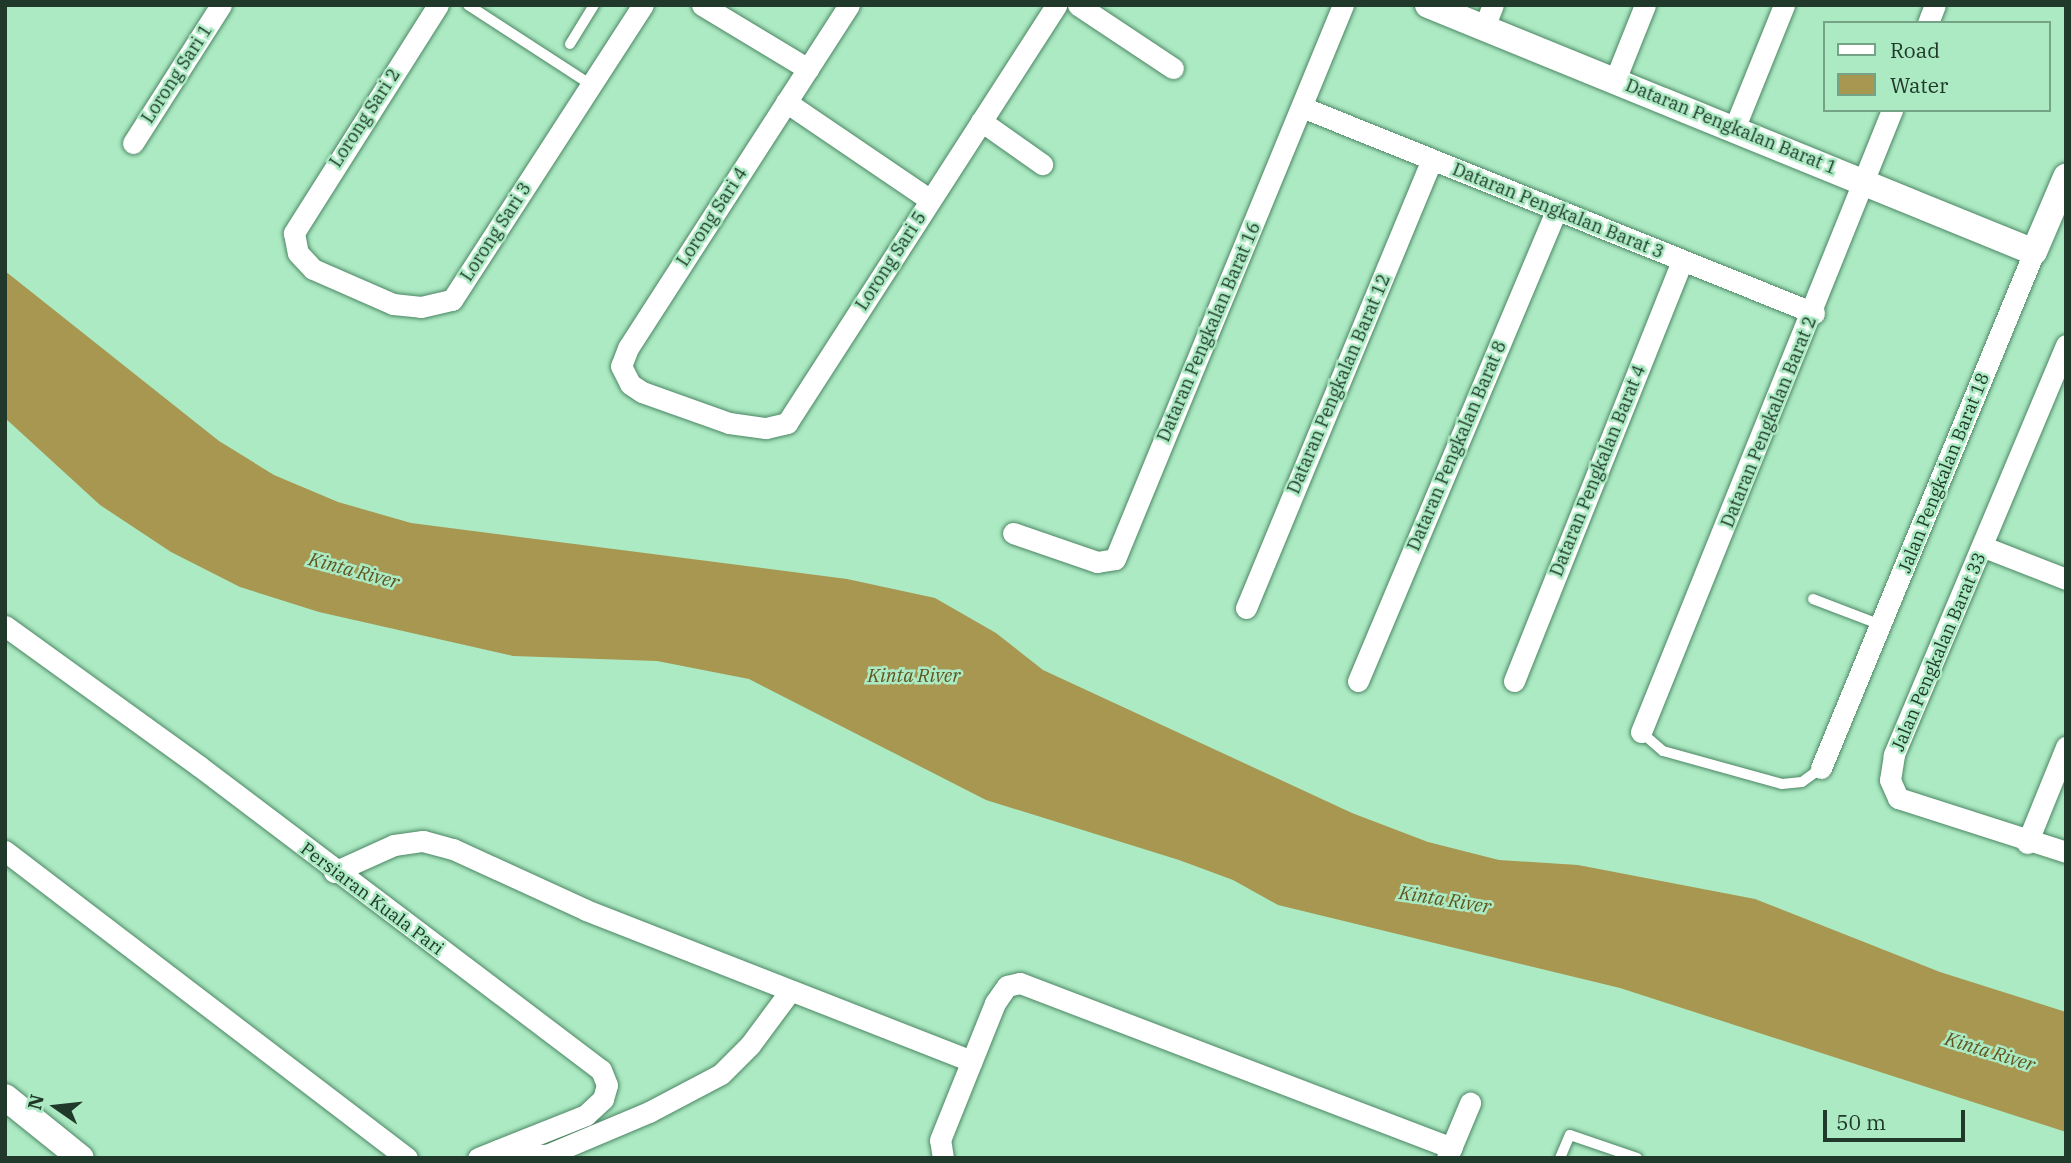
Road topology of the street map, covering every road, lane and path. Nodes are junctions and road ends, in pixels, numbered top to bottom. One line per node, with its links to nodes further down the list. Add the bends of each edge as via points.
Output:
1 (221, 5): 25 (street, Lorong Sari 1)
2 (438, 5): 32 (street, Lorong Sari 2)
3 (468, 5): 19 (lane)
4 (594, 5): 15 (lane)
5 (643, 5): 19 (street, Lorong Sari 3)
6 (702, 5): 17 (street)
7 (849, 5): 17 (street, Lorong Sari 4)
8 (1056, 5): 23 (street, Lorong Sari 5)
9 (1078, 5): 16 (street)
10 (1343, 5): 21 (street, Dataran Pengkalan Barat 16)
11 (1428, 5): 14 (street, Dataran Pengkalan Barat 1)
12 (1645, 5): 18 (street)
13 (1784, 5): 24 (street)
14 (1489, 17): 18 (street, Dataran Pengkalan Barat 1)
15 (570, 44)
16 (1174, 68)
17 (808, 69): 20 (street, Lorong Sari 4)
18 (1615, 80): 24 (street, Dataran Pengkalan Barat 1)
19 (591, 85): 32 (street, Lorong Sari 3, via 452,300 421,307 393,304 313,269 299,253)
20 (786, 102): 30 (street); 37 (street, Lorong Sari 4, via 628,348 621,366 629,384)
21 (1303, 107): 26 (street, Dataran Pengkalan Barat 3); 38 (street, Dataran Pengkalan Barat 16, via 1115,559 1097,562)
22 (1891, 112): 29 (street, Dataran Pengkalan Barat 2)
23 (981, 121): 27 (street); 30 (street, Lorong Sari 5)
24 (1734, 129): 29 (street, Dataran Pengkalan Barat 1)
25 (133, 143)
26 (1432, 160): 31 (street, Dataran Pengkalan Barat 3); 42 (street, Dataran Pengkalan Barat 12)
27 (1042, 164)
28 (2066, 177): 33 (street, Jalan Pengkalan Barat 18)
29 (1863, 180): 33 (street, Dataran Pengkalan Barat 1); 35 (street, Dataran Pengkalan Barat 2)
30 (930, 200): 37 (street, Lorong Sari 5, via 787,423 766,429)
31 (1556, 211): 34 (street, Dataran Pengkalan Barat 3); 45 (street, Dataran Pengkalan Barat 8)
32 (294, 233)
33 (2034, 252): 43 (street, Jalan Pengkalan Barat 18)
34 (1682, 262): 35 (street, Dataran Pengkalan Barat 3); 46 (street, Dataran Pengkalan Barat 4)
35 (1814, 313): 47 (street, Dataran Pengkalan Barat 2)
36 (2066, 345): 39 (street, Jalan Pengkalan Barat 33)
37 (680, 408)
38 (1013, 533)
39 (1984, 547): 40 (street); 50 (street, Jalan Pengkalan Barat 33, via 1894,755 1890,780 1898,799)
40 (2066, 579)
41 (1813, 599): 43 (lane)
42 (1246, 608)
43 (1881, 625): 49 (street, Jalan Pengkalan Barat 18)
44 (5, 626): 53 (street, Persiaran Kuala Pari, via 199,766)
45 (1358, 681)
46 (1514, 681)
47 (1641, 732): 49 (lane, via 1663,751 1782,784 1802,782)
48 (2066, 747): 50 (street)
49 (1821, 768)
50 (2027, 843): 52 (street, Jalan Pengkalan Barat 33)
51 (5, 850): 61 (street)
52 (2066, 852)
53 (334, 872): 54 (street, via 394,845 423,841 443,846 586,910); 58 (street, Persiaran Kuala Pari, via 601,1070 607,1085 603,1099 586,1115)
54 (790, 991): 55 (street); 58 (street, via 750,1045 720,1074 649,1112 547,1154 509,1156)
55 (971, 1061): 59 (street, via 995,1003 1007,986 1020,983); 63 (street, via 940,1140)
56 (5, 1097): 60 (street)
57 (1470, 1103): 59 (street)
58 (498, 1150): 62 (street, Persiaran Kuala Pari)
59 (1449, 1153)
60 (81, 1158)
61 (407, 1158)
62 (478, 1158)
63 (943, 1158)
64 (1560, 1158): 65 (lane, via 1570,1135)
65 (1637, 1158)

